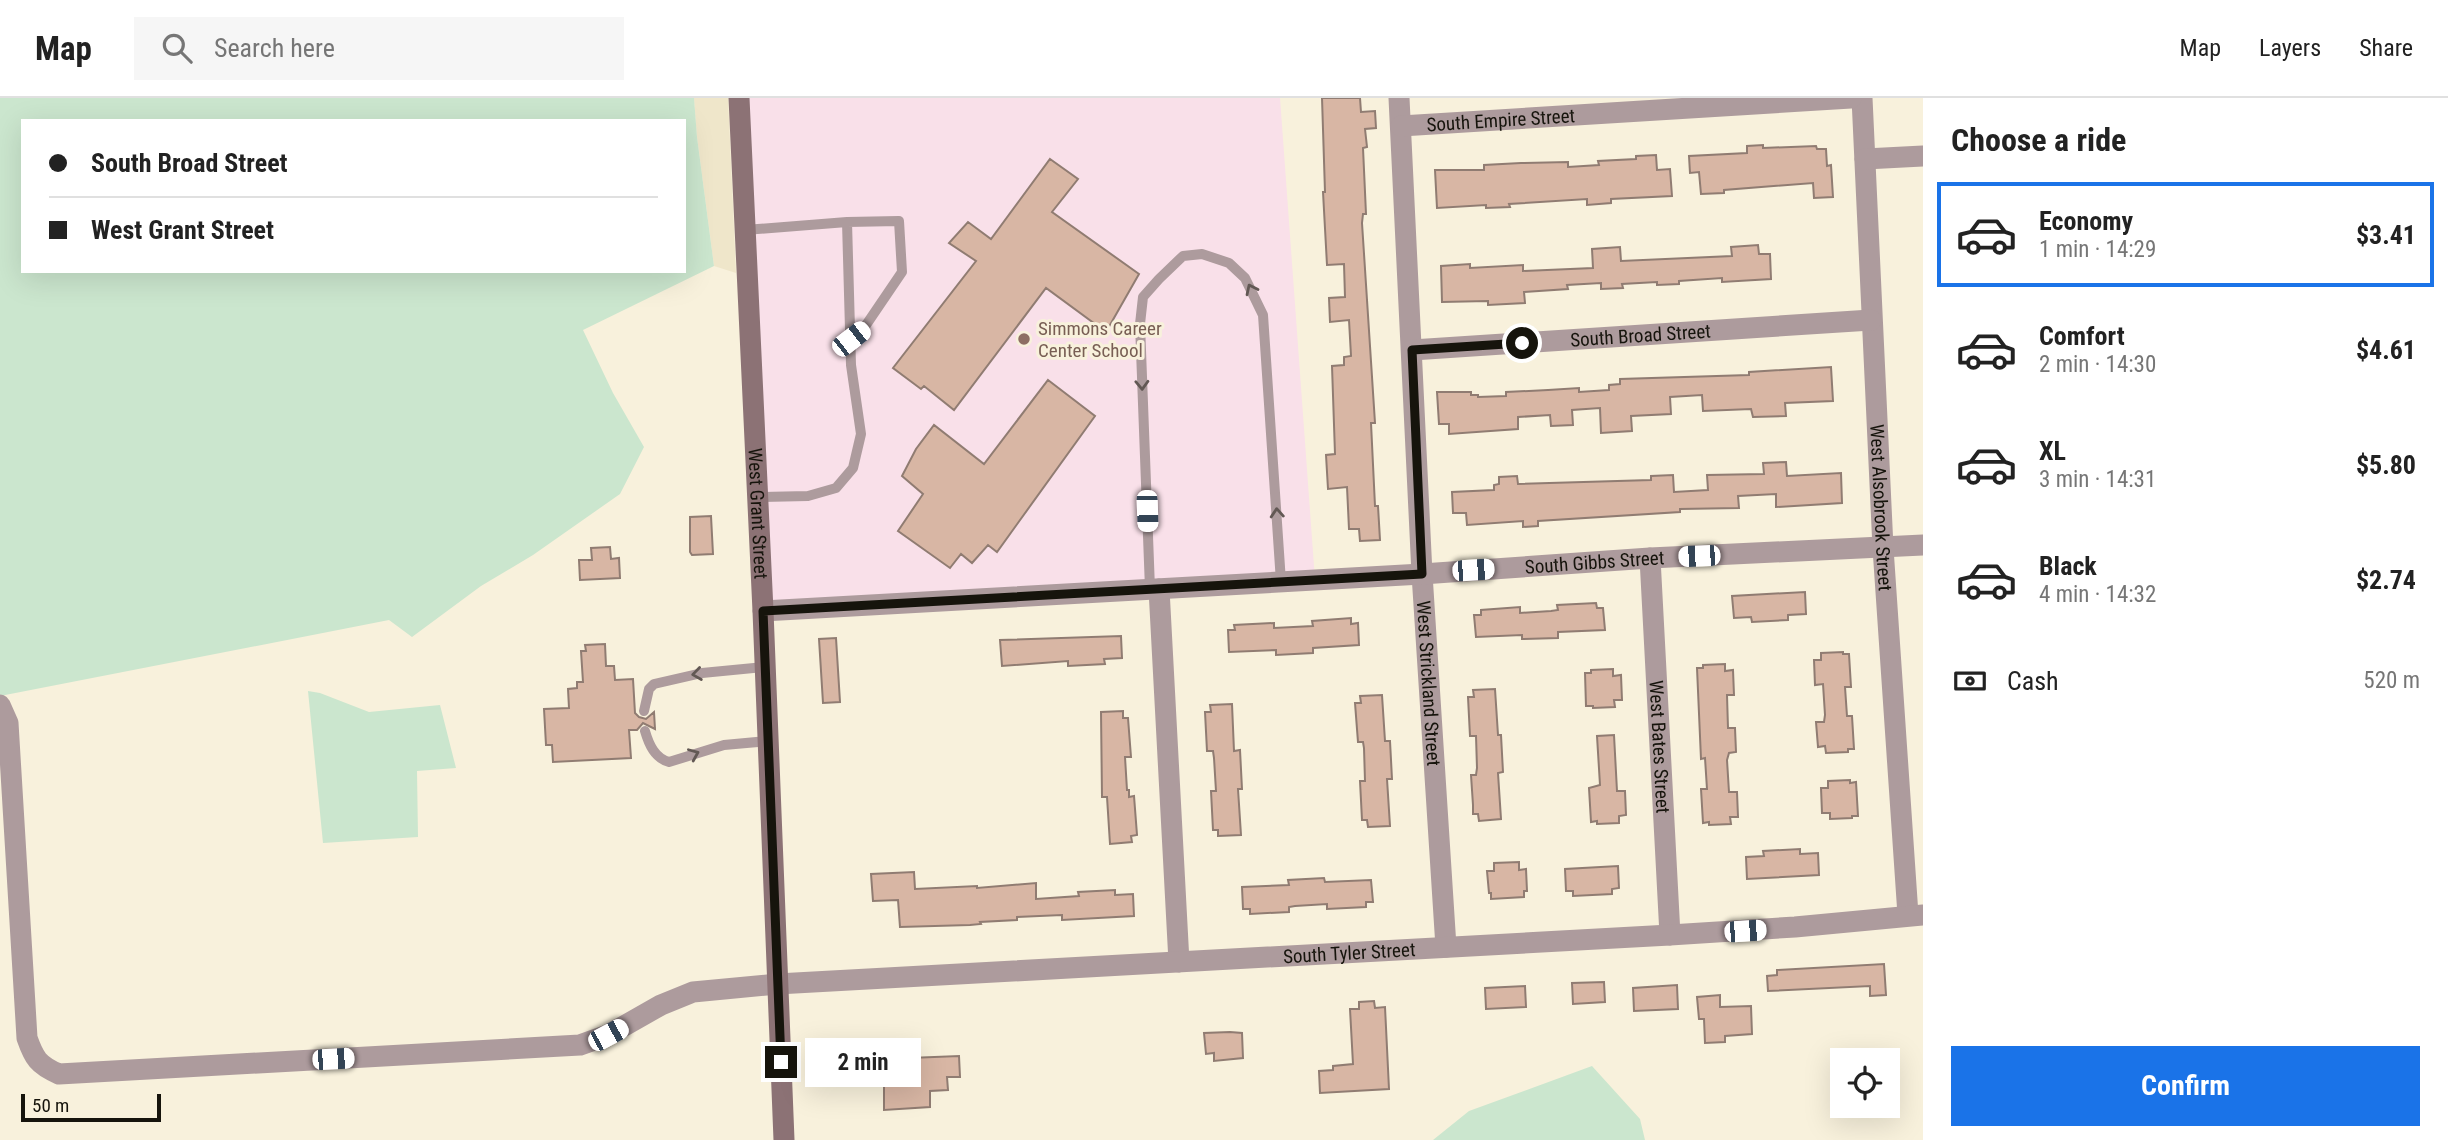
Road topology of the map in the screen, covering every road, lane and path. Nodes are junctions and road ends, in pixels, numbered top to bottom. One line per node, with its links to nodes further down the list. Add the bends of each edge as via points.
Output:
1 (739, 98): 9 (street, West Grant Street)
2 (1399, 98): 5 (street)
3 (1851, 98): 5 (street, South Empire Street)
4 (1862, 98): 7 (street, West Alsobrook Street)
5 (1401, 127): 12 (street, West Strickland Street)
6 (1923, 156): 7 (street)
7 (1865, 159): 10 (street, West Alsobrook Street)
8 (847, 222): 9 (lane); 11 (lane); 11 (lane, via 900,221 902,272 864,328)
9 (745, 230): 13 (street, West Grant Street)
10 (1871, 320): 12 (street, South Broad Street); 15 (street, West Alsobrook Street)
11 (851, 339): 13 (lane, via 861,434 853,468 836,488 807,496)
12 (1412, 350): 17 (street, West Strickland Street)
13 (758, 497): 20 (street, West Grant Street)
14 (1923, 545): 15 (street, South Gibbs Street)
15 (1883, 548): 16 (street, South Gibbs Street); 26 (street, West Alsobrook Street)
16 (1650, 558): 17 (street, South Gibbs Street); 27 (street, West Bates Street)
17 (1422, 574): 18 (street, South Gibbs Street); 28 (street, West Strickland Street)
18 (1281, 582): 19 (street, South Gibbs Street); 19 (lane, one-way to 19, via 1263,315 1245,278 1229,263 1202,254 1183,256 1143,297 1140,324)
19 (1155, 589): 20 (street, South Gibbs Street); 29 (street)
20 (763, 611): 21 (street, West Grant Street)
21 (765, 667): 23 (lane, one-way to 23, via 702,673 654,684); 25 (street, West Grant Street)
22 (0, 705): 30 (street, South Tyler Street, via 8,723 27,1038 33,1056 59,1074 580,1045 693,992)
23 (644, 711)
24 (645, 732): 25 (lane, one-way to 25, via 653,751 669,762 724,745)
25 (768, 741): 30 (street, West Grant Street)
26 (1916, 915): 27 (street, South Tyler Street)
27 (1670, 935): 28 (street, South Tyler Street)
28 (1446, 947): 29 (street, South Tyler Street)
29 (1179, 962): 30 (street, South Tyler Street)
30 (778, 984): 31 (street, West Grant Street)
31 (784, 1140)

